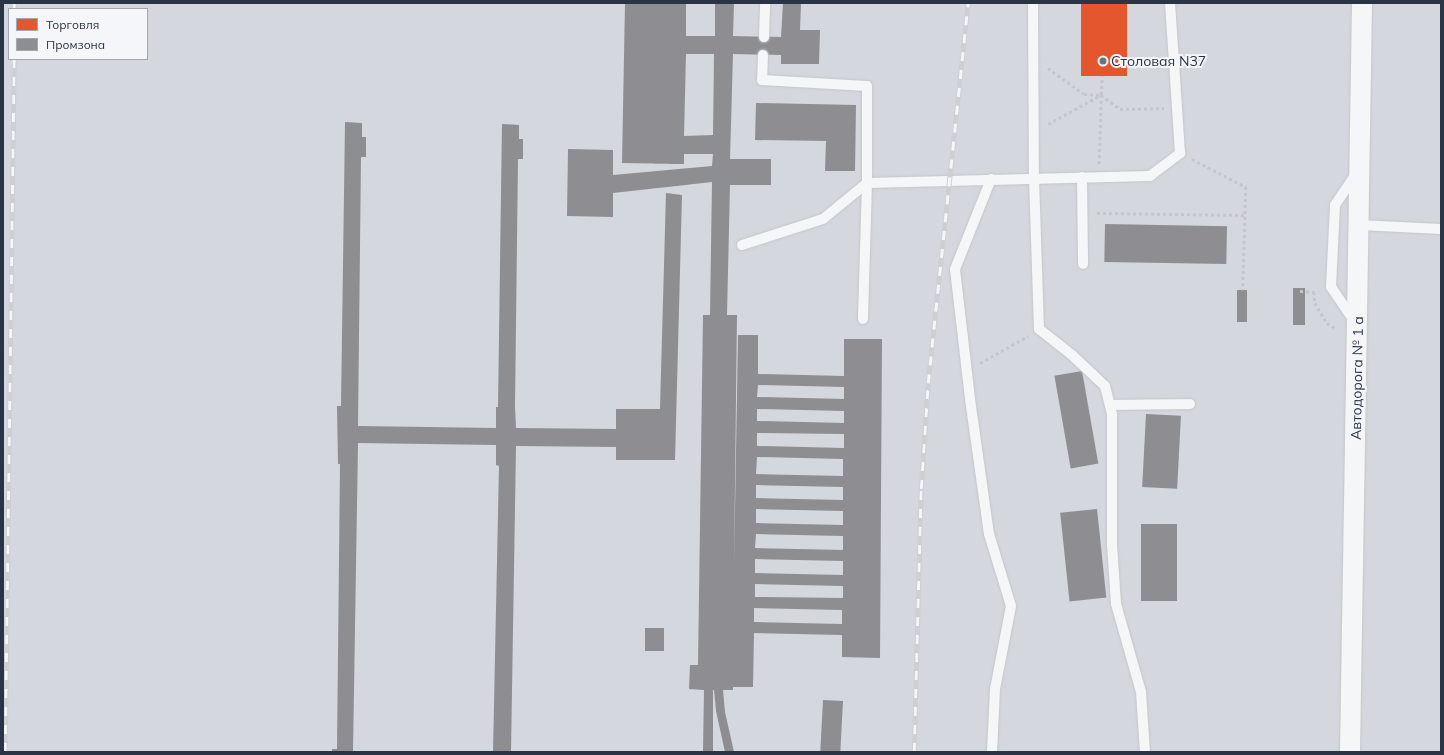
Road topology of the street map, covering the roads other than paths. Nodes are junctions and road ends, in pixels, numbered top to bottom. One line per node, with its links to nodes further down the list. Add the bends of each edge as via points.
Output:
1 (766, 3): 5 (lane)
2 (1033, 3): 9 (lane)
3 (1170, 3): 8 (lane, via 1180,153 1150,176)
4 (1362, 3): 7 (street, Автодорога № 1 а)
5 (764, 37)
6 (763, 54): 11 (lane, via 762,80 867,86)
7 (1360, 169): 12 (street, Автодорога № 1 а); 17 (lane, via 1335,204 1331,287)
8 (1082, 177): 9 (lane); 15 (lane)
9 (1034, 178): 10 (lane); 19 (lane, via 1038,329 1072,355 1105,386)
10 (991, 179): 11 (lane); 20 (lane, via 955,269 989,534 1011,606 995,689)
11 (867, 183): 14 (lane, via 823,219); 16 (lane)
12 (1359, 226): 13 (lane); 17 (street, Автодорога № 1 а)
13 (1441, 229)
14 (742, 245)
15 (1083, 264)
16 (863, 319)
17 (1350, 329): 22 (street, Автодорога № 1 а)
18 (1190, 404): 19 (lane)
19 (1110, 405): 21 (lane, via 1112,544 1116,604 1141,692)
20 (992, 752)
21 (1145, 752)
22 (1350, 752)

